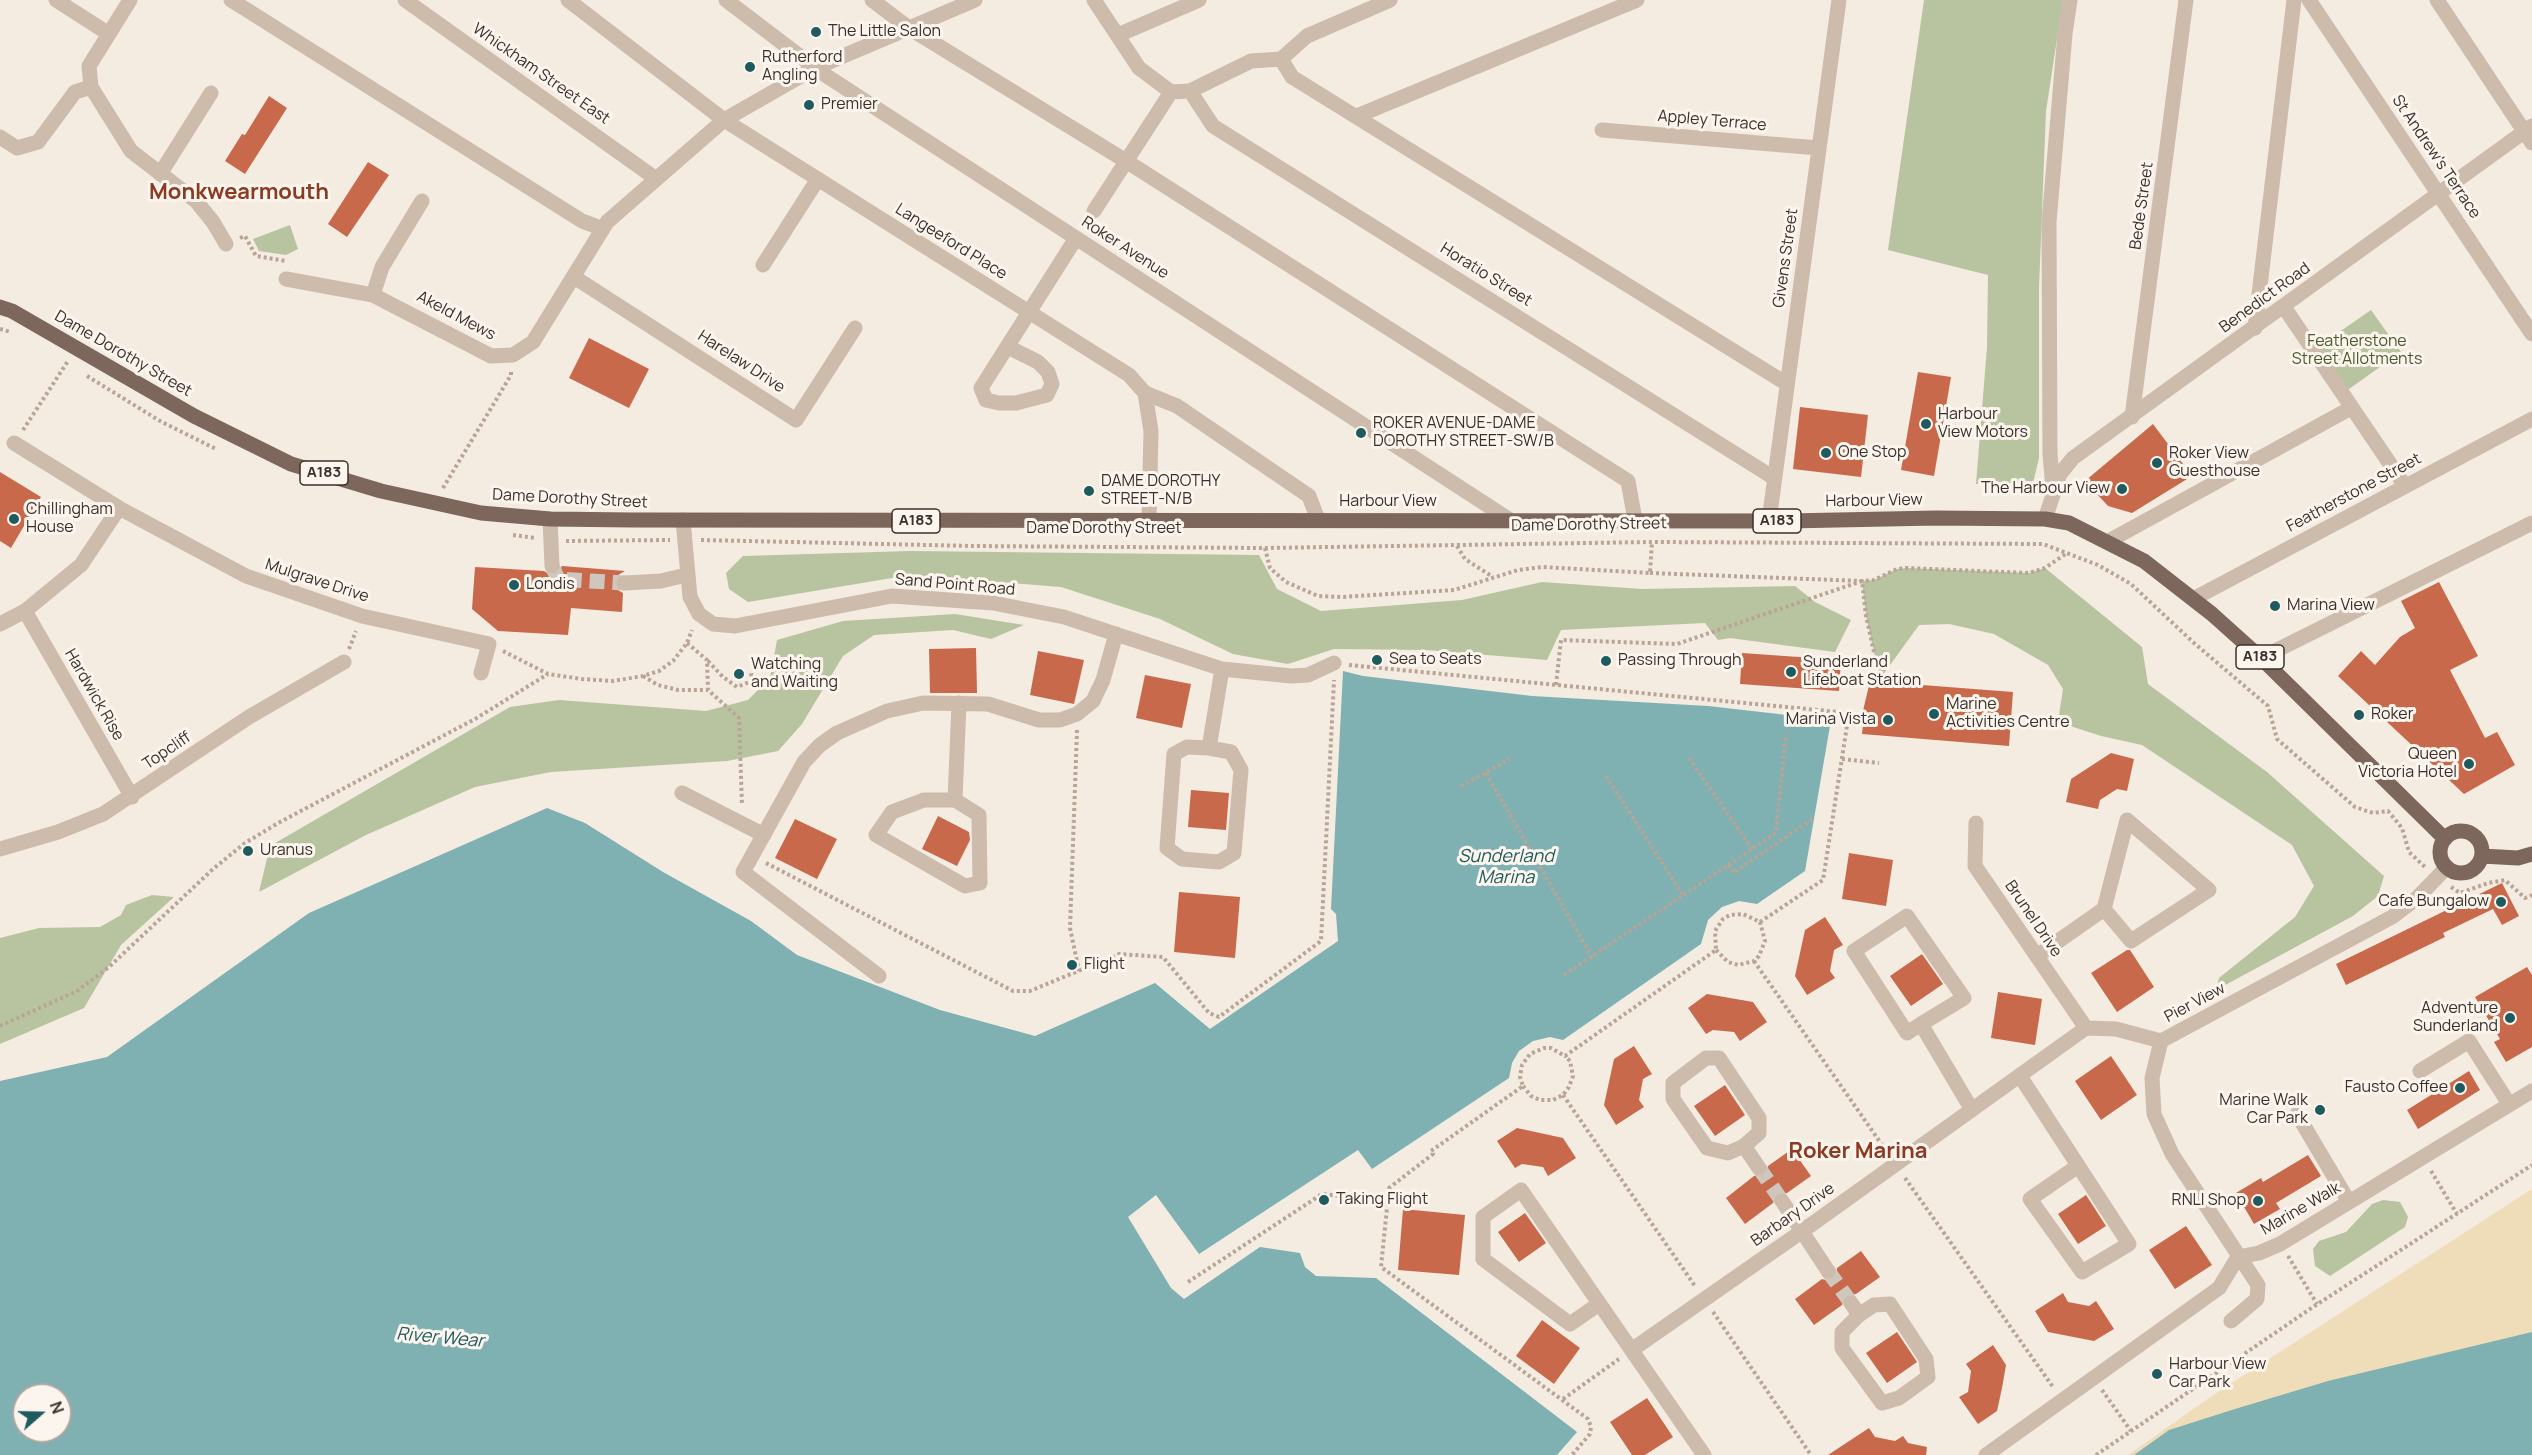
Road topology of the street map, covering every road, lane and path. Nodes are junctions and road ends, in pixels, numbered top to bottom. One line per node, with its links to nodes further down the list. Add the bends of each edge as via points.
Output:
1 (56, 0): 20 (street)
2 (130, 0): 20 (street)
3 (231, 0): 41 (street, via 582,221)
4 (405, 0): 36 (street, Whickham Street East)
5 (568, 0): 29 (street, Langeeford Place)
6 (726, 0): 23 (street, Roker Avenue)
7 (872, 0): 19 (street)
8 (975, 0): 19 (street)
9 (1094, 0): 21 (street)
10 (1199, 0): 21 (street)
11 (1390, 0): 22 (street, via 1307,36)
12 (1637, 0): 28 (street)
13 (1839, 0): 33 (street, Givens Street)
14 (2070, 0): 65 (street, via 2049,222 2050,454)
15 (2186, 0): 60 (street, Bede Street)
16 (2294, 0): 52 (street)
17 (2308, 0): 38 (street, St Andrew's Terrace)
18 (2437, 0): 31 (street)
19 (909, 28): 23 (street); 34 (street)
20 (109, 34): 24 (street, via 89,66)
21 (1118, 35): 26 (street, via 1139,68)
22 (1281, 58): 25 (street, via 1251,61); 28 (street, via 1292,77)
23 (815, 68): 29 (street); 42 (street, Roker Avenue)
24 (91, 87): 32 (street, via 75,92 38,142 17,148); 35 (street, via 131,151)
25 (1190, 91): 26 (street); 63 (street, Horatio Street, via 1213,126)
26 (1171, 92): 34 (street)
27 (211, 93): 35 (street)
28 (1357, 116): 57 (street)
29 (724, 120): 36 (street); 37 (street, Langeeford Place)
30 (1602, 130): 33 (street, Appley Terrace)
31 (2529, 134): 38 (street, Benedict Road)
32 (0, 137)
33 (1819, 148): 57 (street, Givens Street)
34 (1126, 161): 40 (street); 73 (street, via 1628,482)
35 (160, 174): 43 (street, via 196,201)
36 (656, 178): 41 (street)
37 (818, 179): 44 (street); 50 (street, Langeeford Place)
38 (2439, 193): 49 (street, Benedict Road); 53 (street, St Andrew's Terrace)
39 (422, 201): 47 (street, via 382,267)
40 (1094, 211)
41 (603, 229): 45 (street)
42 (1076, 238): 50 (street); 69 (street, Roker Avenue)
43 (226, 244): 46 (path, via 245,236 256,256 290,262)
44 (764, 265)
45 (574, 277): 51 (street, Harelaw Drive, via 796,420); 56 (street, via 533,342)
46 (286, 279): 47 (street, Akeld Mews)
47 (373, 295): 56 (street, Akeld Mews, via 491,356)
48 (0, 307): 55 (main road, Dame Dorothy Street / A183)
49 (2284, 307): 52 (street, Benedict Road); 59 (street)
50 (1031, 313): 54 (street); 58 (street, Langeeford Place, via 1129,375)
51 (855, 328)
52 (2255, 328): 60 (street, Benedict Road)
53 (2532, 334)
54 (1008, 347): 54 (street, via 1038,362 1048,372 1052,384 1047,395 1016,403 986,400 981,388)
55 (76, 349): 62 (path); 66 (main road, Dame Dorothy Street / A183, via 194,416 291,464)
56 (513, 355): 66 (path, via 511,375)
57 (1787, 384): 63 (street, Givens Street)
58 (1145, 393): 72 (street, via 1177,406 1309,496); 74 (street, via 1151,431)
59 (2351, 408): 64 (street); 79 (street)
60 (2132, 417): 65 (street, Benedict Road, via 2073,458 2060,474)
61 (2532, 420): 64 (street, Featherstone Street)
62 (14, 443): 67 (street, Mulgrave Drive)
63 (1774, 478): 75 (street, Givens Street)
64 (2405, 486): 89 (street, Featherstone Street)
65 (2054, 494): 70 (street, Benedict Road)
66 (434, 502): 68 (main road, Dame Dorothy Street / A183, via 482,513)
67 (119, 508): 90 (street, via 81,565); 92 (street, Mulgrave Drive, via 246,576)
68 (550, 519): 71 (main road, Dame Dorothy Street / A183); 83 (street)
69 (1510, 519): 72 (main road, Harbour View / A183); 73 (main road, Harbour View / A183)
70 (2045, 519): 75 (main road, Harbour View / A183); 79 (main road, Harbour View / A183, via 2069,523)
71 (683, 520): 74 (main road, Dame Dorothy Street / A183); 77 (street)
72 (1318, 520): 74 (main road, Harbour View / A183)
73 (1635, 520): 75 (main road, Harbour View / A183)
74 (1149, 521)
75 (1768, 521)
76 (2532, 523): 97 (street)
77 (684, 540): 81 (path, Dame Dorothy Street); 85 (street)
78 (1652, 542): 80 (path, Dame Dorothy Street); 82 (path, Dame Dorothy Street, via 2015,542 2043,544); 84 (path)
79 (2107, 542): 89 (main road, Harbour View / A183, via 2144,561)
80 (1457, 546): 81 (path, Dame Dorothy Street); 86 (path, via 1465,559)
81 (1265, 548): 86 (path, via 1270,568 1286,582 1318,596 1454,590)
82 (2067, 552): 87 (path, via 2029,573 1906,568); 123 (path, Dame Dorothy Street, via 2131,584 2268,706 2277,739 2355,807 2373,813)
83 (552, 566)
84 (1650, 573): 86 (path, via 1543,567); 87 (path)
85 (686, 575): 88 (street); 91 (street, via 690,597)
86 (1493, 578)
87 (1862, 581): 106 (path); 107 (path, via 1677,644 1561,640)
88 (624, 583)
89 (2193, 598): 97 (main road, Harbour View / A183)
90 (25, 611): 93 (street); 121 (street, Hardwick Rise)
91 (699, 614): 94 (street, Sand Point Road, via 713,624 735,626 892,597 993,603 1064,617); 95 (path)
92 (362, 616): 96 (street, Mulgrave Drive); 99 (path)
93 (0, 624)
94 (1116, 634): 101 (street, Sand Point Road); 110 (street, via 1093,701)
95 (687, 643): 98 (path); 105 (path, via 673,661)
96 (489, 644): 102 (street); 104 (path)
97 (2261, 658): 128 (main road, Harbour View / A183)
98 (707, 660): 103 (path, via 737,687 752,681); 108 (path)
99 (344, 662): 121 (street, Topcliff, via 249,717)
100 (1334, 663): 101 (street, Sand Point Road, via 1308,675 1291,676); 107 (path); 143 (path, via 1321,941 1219,1017 1209,1014 1163,957 1119,954)
101 (1222, 669): 112 (street)
102 (481, 673)
103 (751, 673)
104 (548, 674): 105 (path, via 613,681); 147 (path, via 245,843 109,968 77,991)
105 (643, 676): 108 (path, via 678,690)
106 (1880, 679)
107 (1556, 685): 115 (path, via 1849,713)
108 (708, 690): 126 (path, via 739,718)
109 (959, 703): 110 (street, via 988,704 1039,720 1060,720); 122 (street); 127 (street, via 923,703 887,711 837,733 804,762)
110 (1077, 714): 143 (path, via 1070,928)
111 (1786, 734): 130 (path, via 1776,833)
112 (1209, 748): 112 (street, via 1231,752 1241,770 1234,853 1219,862 1182,859 1167,848 1174,754 1187,747)
113 (1689, 758): 130 (path)
114 (1510, 759): 117 (path)
115 (1842, 759): 116 (path); 138 (path, via 1823,880)
116 (1879, 764)
117 (1486, 773): 119 (path); 141 (path)
118 (1606, 776): 136 (path)
119 (1461, 786)
120 (682, 793): 126 (street)
121 (132, 797): 129 (street, Topcliff, via 58,832)
122 (955, 800): 122 (street, via 979,815 980,883 965,886 876,835 892,812 924,800)
123 (2388, 811)
124 (1814, 818): 134 (path, via 1733,873)
125 (1976, 823): 140 (street, Brunel Drive, via 1975,866)
126 (742, 824): 127 (street)
127 (764, 835): 131 (street)
128 (2445, 838): 133 (main road, via 2457,831 2470,833 2480,843); 135 (main road, via 2441,856)
129 (0, 849)
130 (1752, 849): 134 (path)
131 (754, 852): 143 (path, via 760,860 1012,991 1030,991); 145 (street, via 743,872)
132 (2532, 854): 133 (main road, via 2518,858)
133 (2482, 856): 135 (main road, via 2476,867 2465,873)
134 (1728, 865): 136 (path)
135 (2447, 867): 149 (street, Pier View, via 2392,917)
136 (1683, 895): 141 (path)
137 (2104, 909): 137 (street, via 2127,820 2209,890 2131,940); 140 (street)
138 (1760, 922): 139 (path, via 1743,914 1723,919 1715,931); 142 (path, via 1765,941)
139 (1716, 950): 142 (path, via 1728,962 1738,965); 150 (path)
140 (2037, 956): 148 (street, Brunel Drive)
141 (1592, 957): 144 (path)
142 (1754, 961): 161 (path)
143 (1080, 971)
144 (1564, 975)
145 (879, 976)
146 (1921, 1024): 146 (street, via 1907,1033 1854,951 1907,916 1964,998); 157 (street)
147 (0, 1026)
148 (2086, 1028): 149 (street, via 2116,1029); 152 (street, Barbary Drive)
149 (2162, 1041): 171 (street, Pier View, via 2152,1078 2154,1114 2172,1154)
150 (1565, 1056): 153 (path, via 1551,1048 1530,1054 1522,1065); 155 (path, via 1573,1076)
151 (2420, 1071): 156 (street, via 2469,1041)
152 (2020, 1076): 157 (street, Barbary Drive); 163 (street)
153 (1523, 1086): 155 (path, via 1540,1100); 165 (path, via 1431,1151 1433,1154 1389,1188)
154 (2532, 1090): 156 (street, Marine Walk)
155 (1563, 1095): 174 (path)
156 (2509, 1104): 160 (street, Marine Walk)
157 (1972, 1110): 161 (street, Barbary Drive)
158 (2297, 1114): 167 (street)
159 (1744, 1146): 159 (street, via 1728,1153 1707,1148 1672,1099 1673,1083 1706,1058 1719,1058 1760,1118 1759,1133); 164 (street)
160 (2422, 1157): 167 (street, Marine Walk); 168 (path)
161 (1896, 1164): 169 (street, Barbary Drive); 182 (path)
162 (2532, 1165): 168 (path)
163 (2078, 1166): 163 (street, via 2129,1244 2082,1272 2030,1199)
164 (1759, 1168)
165 (1388, 1200): 173 (path, via 1322,1194); 181 (path, via 1381,1267)
166 (1782, 1201): 169 (street)
167 (2349, 1202): 170 (street, Marine Walk)
168 (2457, 1214): 176 (path)
169 (1801, 1232): 172 (street); 174 (street, Barbary Drive)
170 (2280, 1244): 171 (street, Marine Walk); 176 (path)
171 (2238, 1257): 178 (street, Pier View, via 2259,1292 2252,1304); 180 (street, via 2219,1288)
172 (1828, 1271)
173 (1188, 1282)
174 (1704, 1299): 179 (street, Barbary Drive); 186 (path)
175 (1599, 1304): 175 (street, via 1570,1324 1483,1259 1483,1217 1521,1190); 179 (street)
176 (2317, 1304): 183 (path)
177 (1855, 1309): 177 (street, via 1890,1304 1926,1359 1928,1377 1899,1398 1882,1403 1842,1348 1842,1332)
178 (2230, 1321)
179 (1633, 1349): 181 (path); 184 (street)
180 (2094, 1379): 182 (street); 183 (path)
181 (1563, 1398): 185 (path, via 1588,1419 1591,1427 1590,1434)
182 (2062, 1400): 187 (street)
183 (2131, 1431): 188 (path)
184 (1702, 1454)
185 (1572, 1455)
186 (1811, 1455)
187 (1986, 1455)
188 (2096, 1455)

